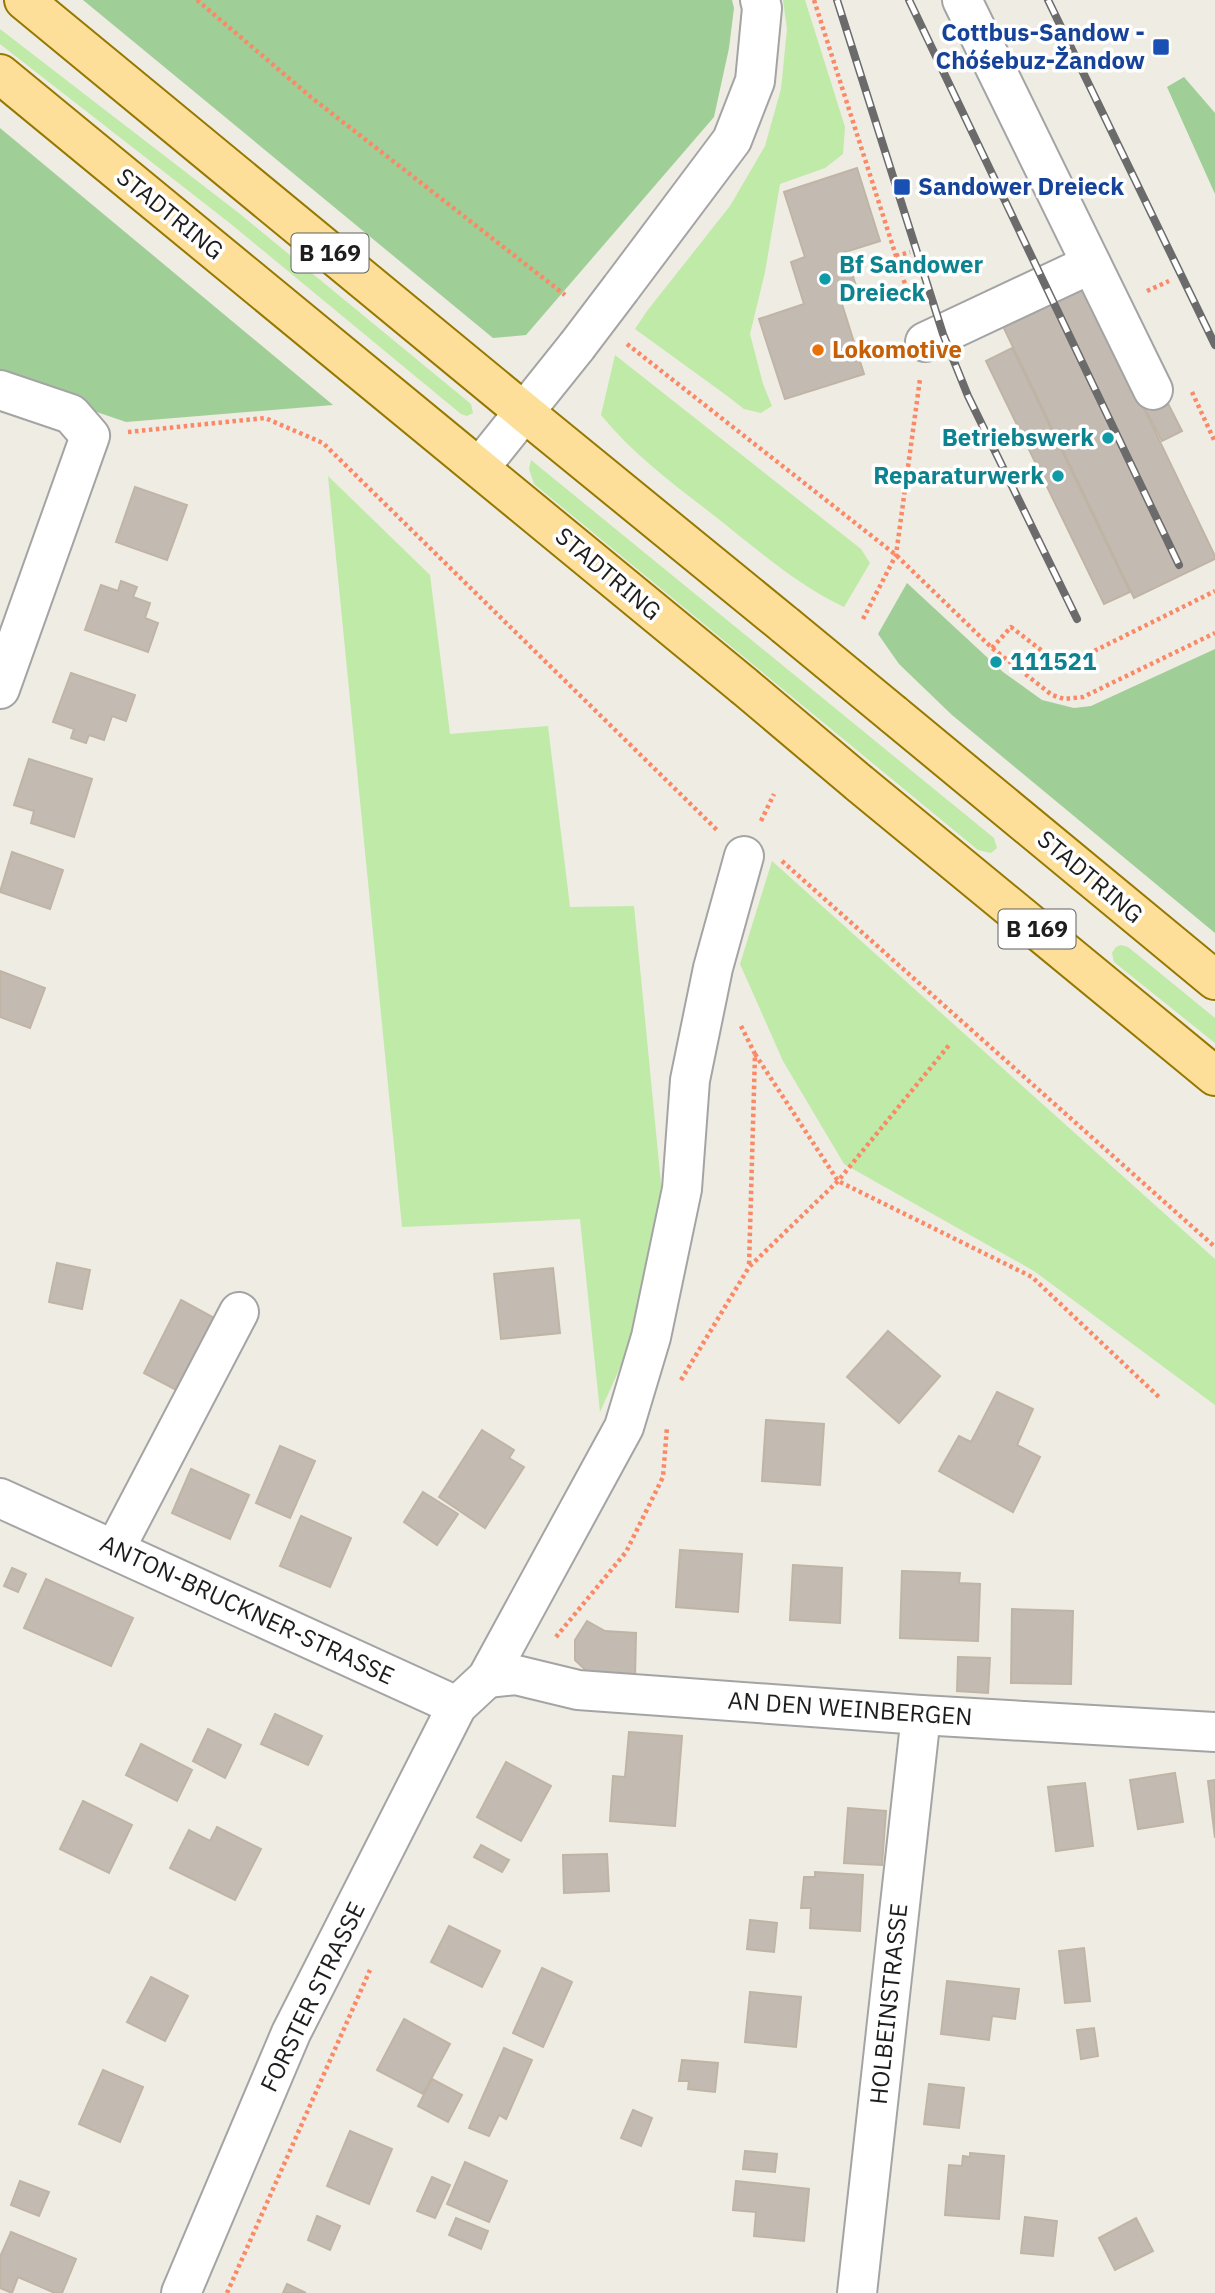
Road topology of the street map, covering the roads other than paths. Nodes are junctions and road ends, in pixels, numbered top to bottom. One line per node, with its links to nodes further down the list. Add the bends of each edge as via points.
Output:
1 (24, 0): 9 (main road, STADTRING / B 169)
2 (760, 0): 9 (street, bridge, via 755,81 732,140)
3 (962, 0): 5 (street)
4 (0, 74): 10 (main road, STADTRING / B 169)
5 (1091, 264): 6 (street); 8 (street)
6 (925, 342)
7 (0, 390): 11 (street, via 71,414 90,436)
8 (1153, 390)
9 (524, 412): 10 (street); 13 (main road, STADTRING / B 169, bridge)
10 (480, 467): 14 (main road, STADTRING / B 169, bridge)
11 (0, 689)
12 (759, 855): 18 (street, via 712,968 690,1080 681,1189 651,1338 624,1427)
13 (1215, 980)
14 (1215, 1076)
15 (239, 1312): 17 (street)
16 (0, 1498): 17 (street, ANTON-BRUCKNER-STRASSE)
17 (115, 1549): 19 (street, ANTON-BRUCKNER-STRASSE)
18 (487, 1678): 19 (street); 20 (street, AN DEN WEINBERGEN, via 516,1675 578,1690)
19 (457, 1706): 22 (street, FORSTER STRASSE, via 291,2033)
20 (921, 1715): 21 (street, AN DEN WEINBERGEN); 23 (street, HOLBEINSTRASSE)
21 (1215, 1732)
22 (181, 2293)
23 (857, 2293)

